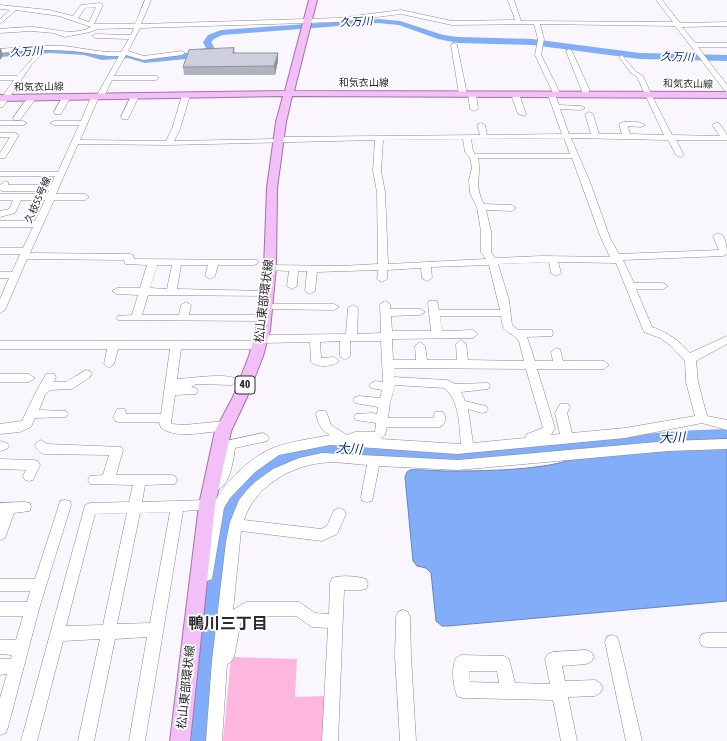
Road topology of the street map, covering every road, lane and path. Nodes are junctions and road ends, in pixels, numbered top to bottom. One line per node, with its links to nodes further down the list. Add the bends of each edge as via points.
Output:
1 (148, 0): 15 (street, 久枝55号線)
2 (313, 0): 11 (main road, 松山東部環状線 / 40)
3 (512, 0): 9 (street)
4 (659, 0): 12 (street)
5 (0, 7): 6 (street)
6 (15, 8): 7 (street, via 42,10); 8 (street)
7 (75, 17): 14 (street); 14 (street, via 83,6 100,5)
8 (1, 19)
9 (518, 22): 10 (street); 11 (street, via 457,24 401,12)
10 (537, 23): 12 (street); 42 (street, via 541,44 538,55)
11 (307, 24): 15 (street); 37 (main road, 松山東部環状線 / 40)
12 (676, 24): 13 (street); 20 (street)
13 (727, 24)
14 (93, 26): 15 (street); 16 (street, via 88,31 65,35 56,31)
15 (138, 26): 18 (street, 久枝55号線)
16 (0, 31)
17 (95, 36): 18 (street)
18 (134, 37): 27 (street, 久枝55号線)
19 (454, 45): 38 (street)
20 (692, 45): 21 (street); 33 (street)
21 (727, 45)
22 (0, 51): 25 (street, via 38,47)
23 (569, 51): 40 (street)
24 (41, 52): 25 (street); 28 (street); 31 (street)
25 (57, 52): 27 (street, via 84,50 104,56)
26 (182, 53): 27 (street, via 143,58 133,54)
27 (122, 54): 34 (street, 久枝55号線)
28 (0, 56)
29 (622, 57): 41 (street, via 633,72 640,76)
30 (0, 78): 31 (street)
31 (20, 78): 48 (street)
32 (156, 78): 34 (street)
33 (724, 79): 35 (street)
34 (109, 81): 45 (street, 久枝55号線)
35 (727, 90)
36 (186, 94): 37 (main road, 和気衣山線); 44 (main road, 和気衣山線); 75 (street, via 176,129)
37 (288, 94): 38 (main road, 和気衣山線); 73 (main road, 松山東部環状線 / 40)
38 (467, 94): 39 (main road, 和気衣山線); 51 (street)
39 (514, 94): 42 (main road, 和気衣山線); 53 (street)
40 (586, 94): 41 (main road, 和気衣山線); 42 (main road, 和気衣山線)
41 (647, 94): 43 (main road, 和気衣山線); 69 (street)
42 (555, 95): 49 (street)
43 (727, 95)
44 (135, 96): 45 (main road, 和気衣山線); 55 (street)
45 (98, 97): 47 (main road, 和気衣山線); 58 (street, 久枝55号線)
46 (32, 98): 47 (main road, 和気衣山線); 48 (main road, 和気衣山線); 56 (street, via 22,122)
47 (66, 98): 52 (street)
48 (2, 100)
49 (555, 107): 50 (street); 63 (street)
50 (581, 108)
51 (474, 109)
52 (58, 112)
53 (522, 114)
54 (589, 114): 64 (street)
55 (125, 116)
56 (0, 123)
57 (54, 123): 58 (street)
58 (83, 123): 74 (street, 久枝55号線)
59 (641, 124): 68 (street, via 623,124)
60 (482, 125): 66 (street)
61 (716, 125): 71 (street)
62 (525, 127): 67 (street)
63 (566, 136): 64 (street); 67 (street); 79 (street)
64 (596, 136): 68 (street)
65 (467, 137): 66 (street); 70 (street); 78 (street)
66 (484, 137): 67 (street)
67 (528, 137)
68 (628, 137): 69 (street)
69 (670, 137): 71 (street); 76 (street)
70 (379, 138): 73 (street); 104 (street, via 377,171 382,192)
71 (726, 138)
72 (1, 139): 77 (street, via 10,143)
73 (278, 140): 75 (street); 105 (main road, 松山東部環状線 / 40, via 272,188)
74 (75, 142): 75 (street); 81 (street, 久枝55号線)
75 (169, 143)
76 (680, 155)
77 (3, 156)
78 (473, 156): 79 (street); 88 (street, via 476,168 473,180 474,193)
79 (575, 156): 96 (street, via 602,233)
80 (12, 167): 81 (street)
81 (62, 170): 82 (street); 84 (street, 久枝55号線)
82 (0, 174)
83 (5, 184): 84 (street, via 2,188)
84 (53, 193): 85 (street); 87 (street, via 80,197); 92 (street, 久枝55号線)
85 (16, 197): 86 (street); 90 (street, via 17,202 12,211)
86 (1, 199)
87 (71, 205)
88 (481, 207): 89 (street); 102 (street, via 486,231 486,252)
89 (512, 208)
90 (0, 214)
91 (0, 224): 92 (street)
92 (39, 224): 95 (street, 久枝55号線)
93 (718, 236): 96 (street, via 724,248 723,253)
94 (0, 251): 95 (street)
95 (26, 253): 98 (street, via 130,257 128,262); 110 (street, 久枝55号線)
96 (617, 258): 97 (street); 117 (street)
97 (553, 259): 102 (street); 108 (street)
98 (153, 262): 99 (street); 121 (street)
99 (177, 262): 100 (street); 122 (street)
100 (214, 262): 101 (street); 111 (street)
101 (254, 262)
102 (492, 262): 103 (street); 129 (street, via 504,300)
103 (426, 265): 104 (street); 112 (street)
104 (382, 267): 107 (street); 113 (street)
105 (270, 268): 106 (street); 125 (main road, 松山東部環状線 / 40)
106 (294, 268): 107 (street); 116 (street)
107 (312, 269): 120 (street)
108 (556, 274)
109 (0, 275): 110 (street)
110 (16, 275): 115 (street, 久枝55号線)
111 (210, 276)
112 (427, 278)
113 (382, 279)
114 (0, 285): 115 (street)
115 (12, 285): 123 (street, 久枝55号線)
116 (292, 286)
117 (630, 286): 118 (street); 149 (street, via 648,329 674,342)
118 (663, 286)
119 (117, 291): 121 (street)
120 (310, 291)
121 (144, 292): 122 (street); 131 (street)
122 (170, 292): 125 (street)
123 (1, 305)
124 (186, 305): 132 (street)
125 (266, 306): 126 (street); 132 (street); 141 (main road, 松山東部環状線 / 40)
126 (334, 307)
127 (353, 308): 139 (street)
128 (420, 312): 137 (street, via 385,308)
129 (505, 313): 135 (street, via 509,329); 136 (street, via 434,308)
130 (122, 318): 131 (street)
131 (136, 318): 132 (street)
132 (183, 318)
133 (548, 333): 135 (street)
134 (473, 334): 136 (street)
135 (519, 334): 155 (street, via 523,338)
136 (437, 335): 137 (street)
137 (386, 336): 139 (street); 152 (street)
138 (315, 338): 139 (street); 141 (street); 150 (street, via 316,362)
139 (348, 338): 148 (street)
140 (727, 340): 149 (street)
141 (260, 342): 145 (street); 183 (main road, 松山東部環状線 / 40, via 240,397)
142 (460, 344): 154 (street)
143 (0, 345): 144 (street)
144 (113, 345): 145 (street); 151 (street)
145 (176, 345): 165 (street)
146 (420, 346): 153 (street)
147 (556, 352): 156 (street)
148 (346, 356)
149 (690, 360): 180 (street, via 692,382)
150 (334, 361)
151 (109, 364)
152 (388, 364): 153 (street); 162 (street)
153 (422, 364): 154 (street)
154 (463, 364): 155 (street)
155 (530, 365): 156 (street); 188 (street, via 549,431)
156 (559, 365): 157 (street)
157 (604, 365)
158 (86, 374): 174 (street, via 68,386 48,382 40,393)
159 (0, 378): 160 (street)
160 (29, 378)
161 (232, 381): 165 (street, via 194,380)
162 (389, 384): 163 (street); 166 (street, via 447,384); 169 (street)
163 (375, 385)
164 (484, 386): 166 (street)
165 (171, 387): 167 (street); 179 (street)
166 (454, 388): 170 (street)
167 (192, 391)
168 (359, 400): 169 (street)
169 (384, 403): 181 (street)
170 (462, 405): 172 (street); 191 (street)
171 (564, 407): 186 (street, via 561,413)
172 (482, 409)
173 (121, 412): 179 (street, via 119,418)
174 (32, 414): 175 (street); 184 (street, via 26,424 20,427)
175 (62, 414)
176 (322, 414): 187 (street, via 326,428)
177 (439, 415): 181 (street, via 439,422)
178 (360, 417): 181 (street, via 372,417)
179 (166, 418): 183 (street, via 165,425 170,428 200,429 214,425)
180 (702, 419): 182 (street); 186 (street, via 637,431)
181 (382, 422): 187 (street, via 379,435)
182 (727, 425)
183 (225, 426): 199 (main road, 松山東部環状線 / 40)
184 (0, 429)
185 (263, 438): 199 (street, via 230,444 224,476 219,484)
186 (567, 439): 188 (street)
187 (345, 440): 191 (street, via 438,449); 215 (street, via 317,441 275,452 251,468 230,488 218,508 202,600 200,606)
188 (516, 444): 191 (street)
189 (727, 444): 192 (street, via 668,446 458,465)
190 (41, 445): 196 (street, via 44,449 117,450)
191 (467, 448)
192 (374, 461): 200 (street); 208 (street, via 322,458 304,461 278,471 265,480 244,504)
193 (0, 464): 194 (street, via 34,465)
194 (30, 476)
195 (94, 480): 196 (street)
196 (108, 480): 197 (street)
197 (140, 480): 198 (street); 206 (street)
198 (171, 480)
199 (211, 486): 202 (main road, 松山東部環状線 / 40)
200 (367, 497)
201 (65, 505): 212 (street)
202 (207, 505): 203 (street); 215 (main road, 松山東部環状線 / 40)
203 (177, 506): 206 (street); 218 (street)
204 (25, 507): 205 (street)
205 (4, 508): 209 (street)
206 (133, 508): 219 (street); 220 (street, via 90,509)
207 (339, 514): 208 (street, via 332,530 322,535)
208 (236, 525): 229 (street)
209 (0, 534)
210 (361, 584): 217 (street, via 337,583)
211 (0, 585): 212 (street)
212 (39, 585): 214 (street)
213 (0, 609): 214 (street)
214 (32, 609): 225 (street)
215 (194, 609): 237 (main road, 松山東部環状線 / 40)
216 (403, 617): 240 (street)
217 (336, 622): 229 (street, via 312,620 299,609 246,608 235,617 228,653); 239 (street)
218 (157, 630): 219 (street); 236 (street)
219 (108, 632): 220 (street); 235 (street)
220 (57, 634): 234 (street)
221 (706, 640): 222 (street)
222 (727, 640)
223 (612, 642): 242 (street)
224 (0, 647): 225 (street)
225 (21, 648): 227 (street)
226 (586, 657): 231 (street, via 553,658)
227 (16, 666): 228 (street); 233 (street)
228 (0, 667)
229 (218, 682): 238 (street)
230 (595, 688): 231 (street)
231 (560, 690): 232 (street); 241 (street)
232 (508, 691)
233 (0, 727)
234 (29, 741)
235 (86, 741)
236 (137, 741)
237 (180, 741)
238 (214, 741)
239 (330, 741)
240 (408, 741)
241 (570, 741)
242 (634, 741)

